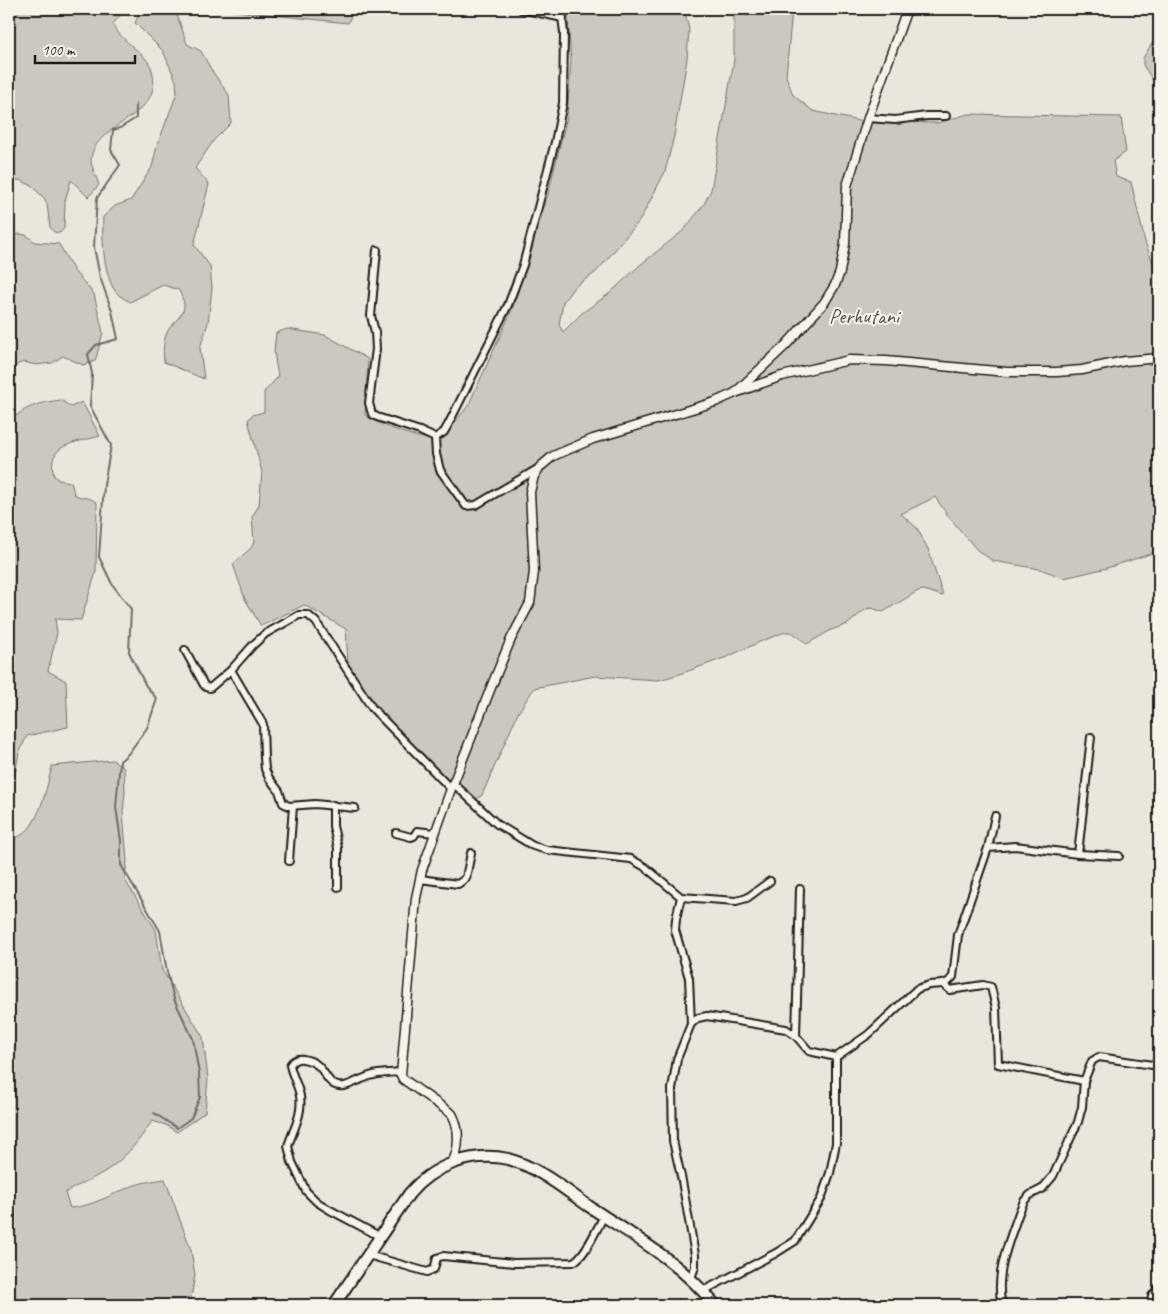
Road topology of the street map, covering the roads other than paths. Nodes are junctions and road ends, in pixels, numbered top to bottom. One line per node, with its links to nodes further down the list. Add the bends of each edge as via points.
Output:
1 (521, 9): 4 (street)
2 (561, 9): 4 (street)
3 (907, 9): 6 (street)
4 (563, 18): 10 (street, via 563,103 523,265 508,305 448,425)
5 (946, 116): 6 (street, via 895,120)
6 (868, 118): 9 (street, via 847,186 845,244 835,285 824,303 786,345)
7 (377, 250): 10 (street, via 371,316 376,348 370,409 377,418)
8 (1159, 358): 9 (street, via 1057,372 1006,372 849,360 782,376)
9 (735, 393): 11 (street, via 593,439 553,456)
10 (435, 438): 11 (street, via 440,470 462,503 468,506 476,505)
11 (540, 467): 15 (street, via 530,492 534,571 530,603 510,639)
12 (185, 650): 13 (street, via 206,687 212,686)
13 (231, 670): 15 (street, via 265,634 299,615 308,615 316,622 372,708); 17 (street, via 263,724 264,758 269,778 283,803)
14 (1091, 737): 24 (street)
15 (452, 786): 21 (street); 31 (street, via 497,824 533,846 631,859)
16 (333, 805): 17 (street); 18 (street); 29 (street)
17 (293, 806): 26 (street)
18 (355, 808)
19 (995, 816): 22 (street)
20 (396, 833): 21 (street, via 411,837 417,831)
21 (435, 833): 27 (street)
22 (988, 848): 24 (street, via 1014,846); 32 (street, via 958,935 954,972)
23 (471, 853): 27 (street, via 466,878 462,882 453,884)
24 (1078, 854): 25 (street)
25 (1119, 856)
26 (289, 861)
27 (420, 879): 37 (street)
28 (770, 880): 31 (street, via 747,898 736,901)
29 (338, 887)
30 (800, 889): 34 (street)
31 (681, 897): 33 (street, via 676,930 689,978)
32 (943, 984): 35 (street, via 917,989 869,1034); 38 (street, via 950,990 983,984 991,987 996,1008 998,1064)
33 (692, 1024): 34 (street, via 707,1016 781,1028); 43 (street, via 677,1059 672,1089 673,1141 695,1255)
34 (796, 1036): 35 (street, via 809,1051)
35 (836, 1057): 45 (street, via 836,1143 821,1199 795,1241)
36 (1159, 1066): 38 (street, via 1099,1057 1092,1061)
37 (400, 1072): 39 (street, via 403,1079 446,1108 454,1118 457,1149); 41 (street, via 375,1074 342,1086 334,1084 318,1065 309,1060 295,1060 290,1065 300,1101 288,1146 298,1176 317,1202)
38 (1084, 1081): 48 (street, via 1078,1122 1053,1176 1042,1189 1024,1201 1020,1210 1000,1273)
39 (451, 1164): 40 (highway, via 494,1157 521,1164); 41 (highway, via 432,1172 416,1186)
40 (604, 1216): 42 (street, via 583,1253 573,1262 514,1263 443,1256 437,1258 434,1269 427,1272); 43 (highway)
41 (380, 1236): 42 (highway)
42 (368, 1255): 46 (highway)
43 (691, 1278): 45 (highway)
44 (1159, 1287): 49 (street, via 1152,1296)
45 (703, 1291): 47 (highway)
46 (334, 1305)
47 (714, 1305)
48 (1002, 1305)
49 (1151, 1305)

